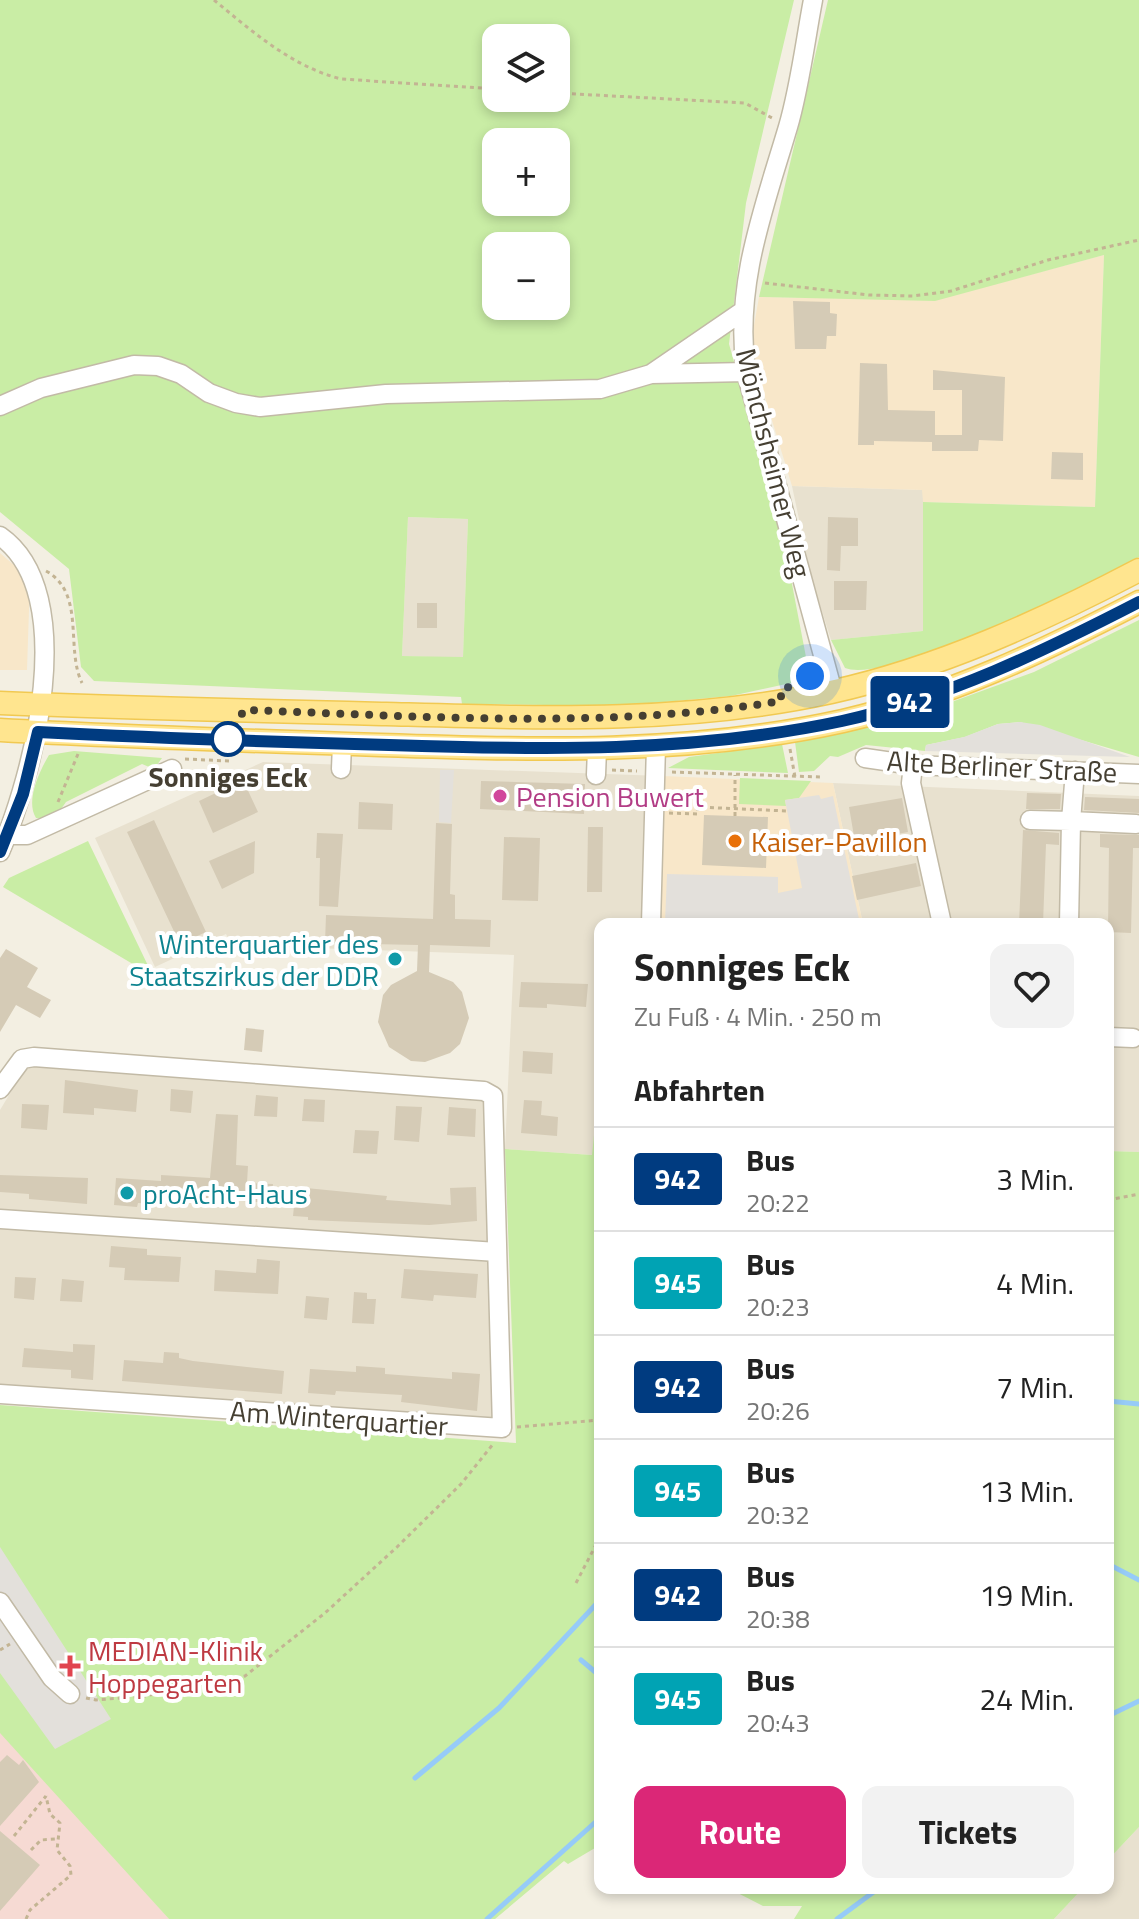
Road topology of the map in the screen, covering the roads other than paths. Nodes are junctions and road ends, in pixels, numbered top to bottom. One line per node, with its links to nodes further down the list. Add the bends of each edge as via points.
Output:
1 (813, 0): 2 (street, Mönchsheimer Weg, via 789,124 745,282)
2 (743, 311): 3 (street, Mönchsheimer Weg); 4 (street)
3 (746, 372): 4 (street); 9 (street, Mönchsheimer Weg)
4 (651, 374): 5 (street, via 600,389 386,394 260,407 209,393 170,370 134,365 41,388)
5 (0, 406)
6 (0, 536): 11 (street, via 22,557 39,596)
7 (1139, 570): 9 (main road, via 991,640)
8 (1139, 602): 15 (main road, via 928,697 843,721)
9 (833, 692): 11 (main road, via 729,710 568,718)
10 (0, 703): 11 (main road)
11 (42, 705): 13 (street)
12 (0, 730): 13 (main road)
13 (38, 732): 14 (main road); 27 (street)
14 (342, 744): 16 (main road); 20 (street)
15 (656, 746): 16 (main road); 28 (street)
16 (597, 749): 23 (street)
17 (865, 758): 18 (street, Alte Berliner Straße)
18 (913, 765): 21 (street, Alte Berliner Straße); 29 (street, via 911,783)
19 (172, 769): 27 (street)
20 (341, 769)
21 (1075, 771): 22 (street, Alte Berliner Straße); 25 (street)
22 (1139, 774)
23 (596, 775)
24 (1030, 820): 25 (street)
25 (1071, 821): 26 (street); 30 (street)
26 (1136, 824)
27 (4, 844)
28 (651, 918)
29 (941, 918)
30 (1069, 918)
31 (1114, 1037): 32 (street)
32 (1133, 1038)
33 (0, 1089): 35 (street, via 22,1059 34,1057 484,1091 496,1106)
34 (0, 1219): 35 (street)
35 (497, 1252): 36 (street, Am Winterquartier, via 502,1428)
36 (0, 1394)
37 (0, 1602): 38 (street, via 52,1678)
38 (70, 1694)

